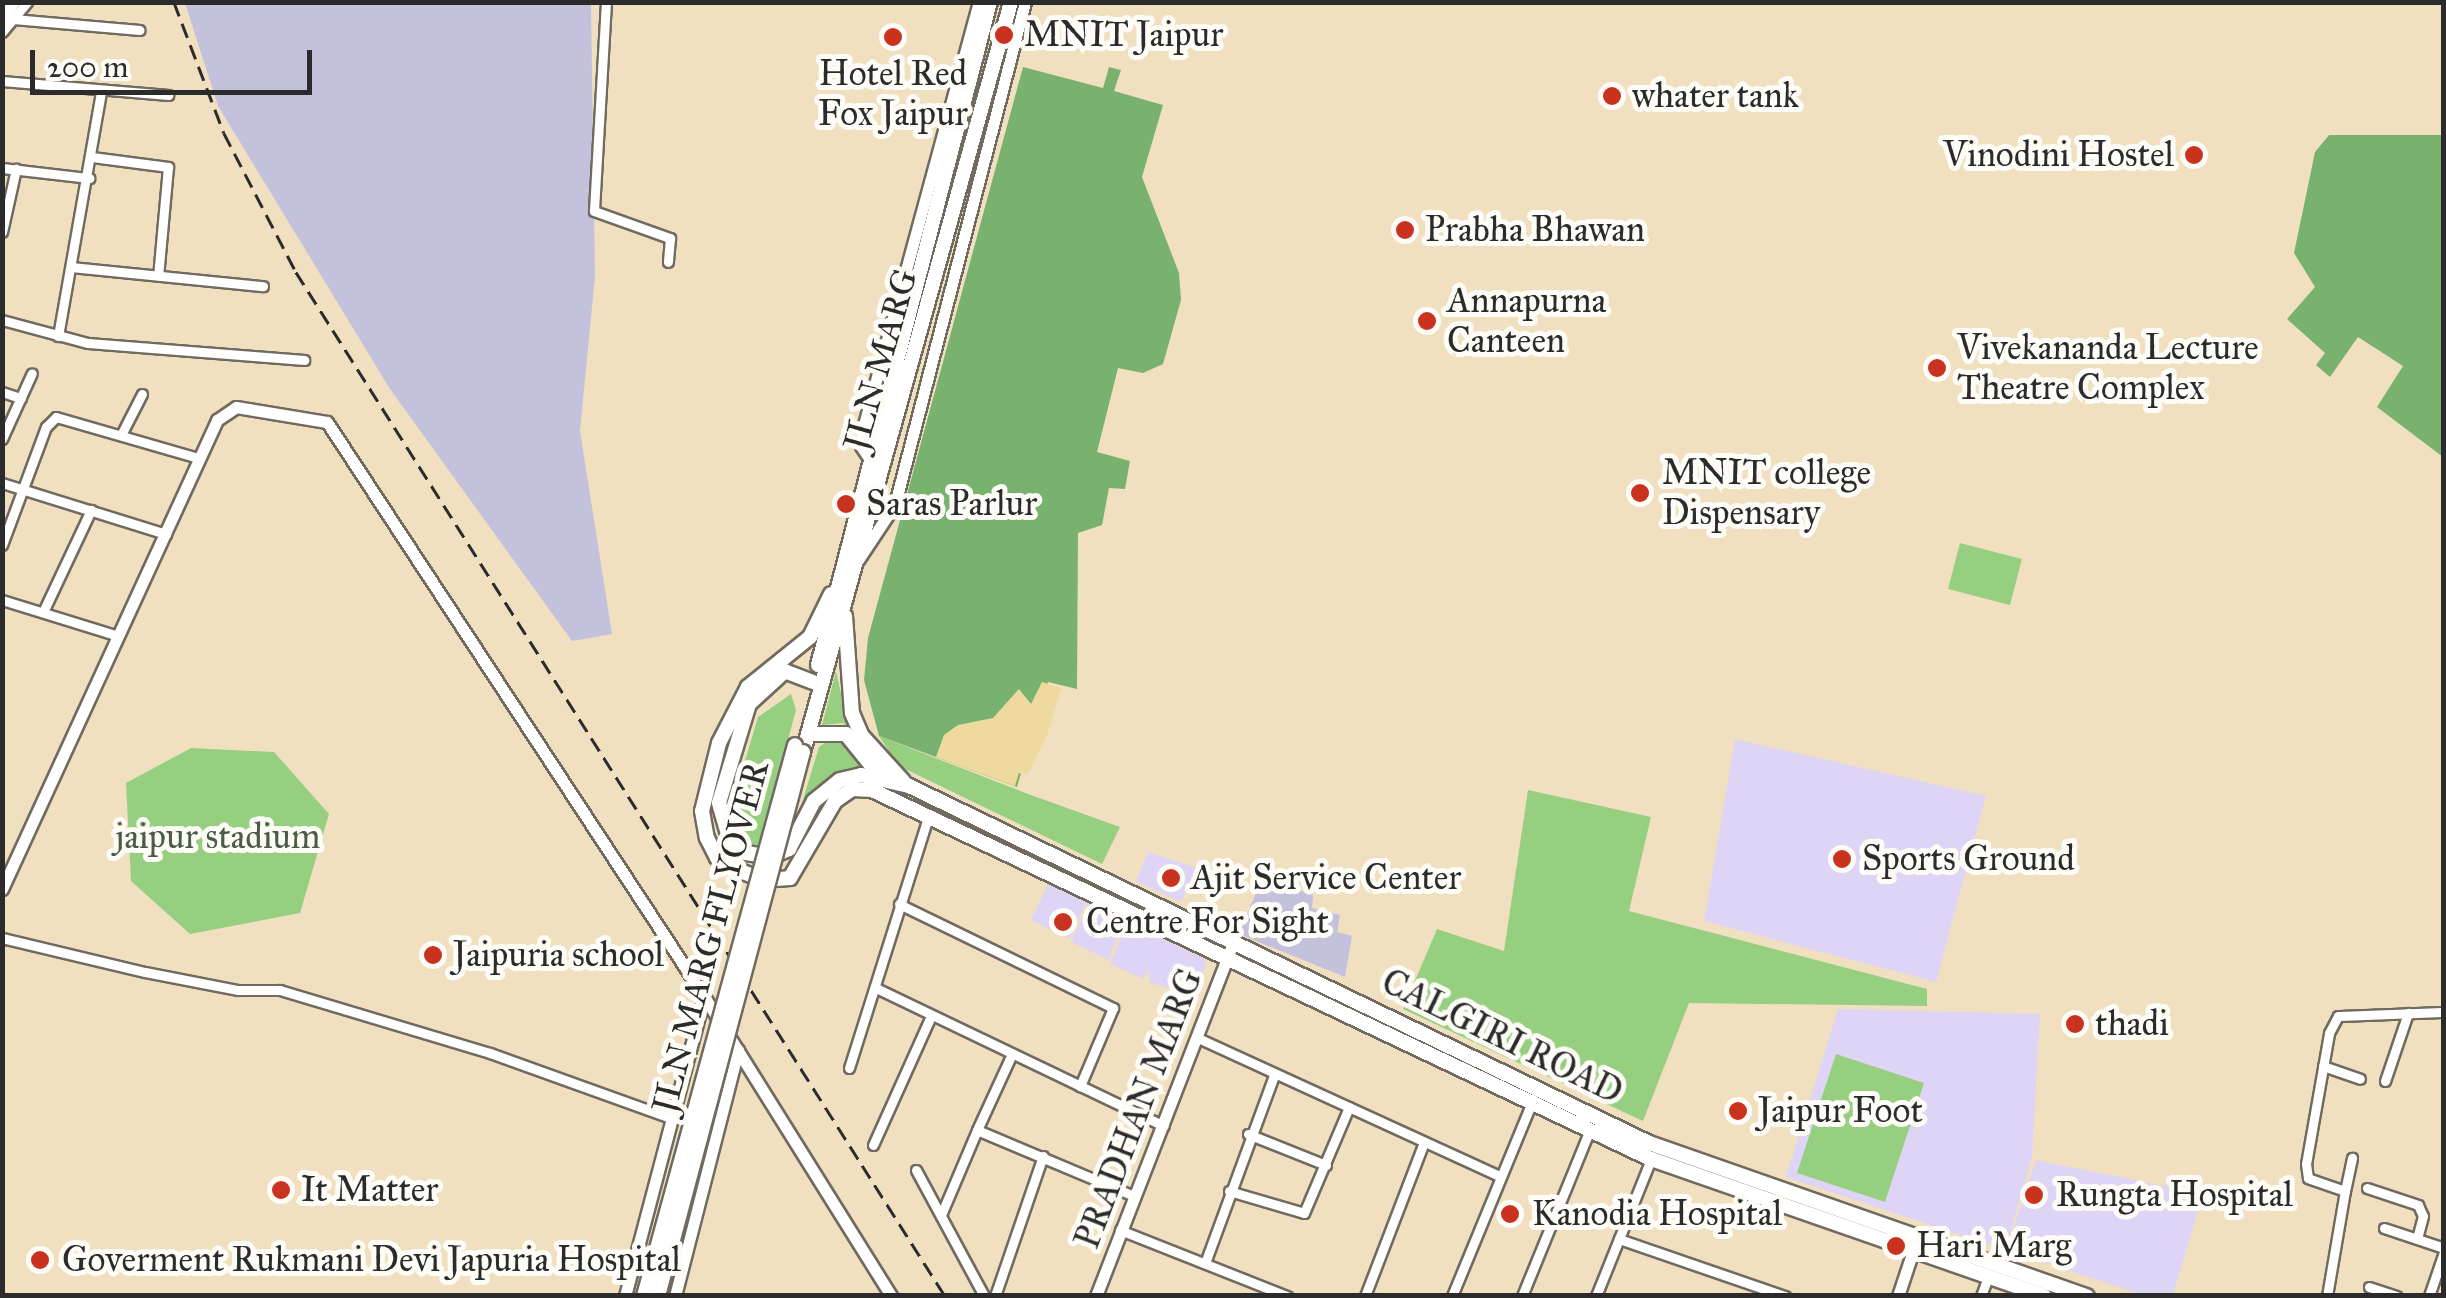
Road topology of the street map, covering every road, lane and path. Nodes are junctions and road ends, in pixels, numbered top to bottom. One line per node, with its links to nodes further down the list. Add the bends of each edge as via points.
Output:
1 (12, 2): 8 (main road)
2 (26, 2): 8 (street)
3 (606, 2): 19 (street, via 594,211 670,238)
4 (979, 2): 33 (street, via 862,432)
5 (990, 2): 33 (main road, JLN MARG)
6 (1011, 2): 39 (main road, JLN MARG)
7 (1025, 2): 39 (street, via 894,504)
8 (8, 18): 9 (street); 10 (street)
9 (140, 30)
10 (2, 32)
11 (2, 80): 12 (street)
12 (100, 92): 13 (street); 14 (street)
13 (168, 94)
14 (92, 157): 17 (street); 21 (street, via 168,167)
15 (2, 168): 16 (street)
16 (16, 169): 17 (street); 18 (street)
17 (89, 178): 20 (street)
18 (2, 232)
19 (668, 262)
20 (71, 267): 21 (street); 24 (street)
21 (158, 276): 22 (street)
22 (263, 286)
23 (2, 320): 24 (street)
24 (58, 336): 25 (street)
25 (304, 360)
26 (32, 373): 29 (street)
27 (2, 392): 29 (street)
28 (142, 394): 30 (street)
29 (21, 398): 31 (street)
30 (121, 435): 32 (street); 35 (street, via 50,420)
31 (2, 440)
32 (198, 458): 37 (street); 60 (street, via 217,420 236,407 315,417 340,433)
33 (869, 458): 40 (main road, JLN MARG)
34 (2, 483): 35 (street)
35 (28, 490): 36 (street); 38 (street)
36 (90, 510): 37 (street); 43 (street)
37 (166, 534): 44 (street)
38 (4, 540)
39 (853, 565): 42 (main road, JLN MARG)
40 (831, 594): 45 (main road, JLN MARG FLYOVER); 50 (main road, via 810,637 766,670 732,711 702,811 706,838 735,869 778,882 790,878 835,801 852,788)
41 (2, 600): 43 (street)
42 (844, 605): 46 (main road, JLN MARG); 49 (main road, via 852,713 862,736)
43 (43, 612): 44 (street)
44 (118, 636): 52 (street)
45 (813, 682): 47 (main road, JLN MARG FLYOVER); 48 (main road, via 785,671 749,704 719,803 729,837 755,857 782,854 831,786 861,776)
46 (808, 734): 47 (main road, JLN MARG FLYOVER); 48 (main road, via 846,734)
47 (799, 748): 106 (main road, JLN MARG FLYOVER, bridge); 107 (main road, JLN MARG FLYOVER, bridge)
48 (883, 779): 49 (main road); 50 (main road)
49 (909, 786): 54 (main road, CALGIRI ROAD)
50 (892, 799): 51 (main road, CALGIRI ROAD)
51 (928, 817): 53 (street); 55 (main road, CALGIRI ROAD)
52 (2, 890)
53 (899, 904): 59 (street); 72 (street, via 1113,1008)
54 (1170, 913): 55 (main road); 57 (main road, CALGIRI ROAD)
55 (1163, 928): 58 (main road, CALGIRI ROAD)
56 (2, 938): 76 (street, via 145,972 280,990)
57 (1233, 942): 58 (street, PRADHAN MARG); 73 (main road, CALGIRI ROAD)
58 (1227, 958): 64 (street, PRADHAN MARG); 74 (main road, CALGIRI ROAD)
59 (876, 988): 63 (street); 68 (street)
60 (704, 996): 65 (street); 76 (street)
61 (2444, 1012): 62 (street)
62 (2408, 1013): 67 (street, via 2338,1016); 71 (street)
63 (931, 1016): 66 (street); 82 (street)
64 (1198, 1038): 69 (street); 77 (street, PRADHAN MARG)
65 (738, 1050): 108 (street); 109 (street)
66 (1012, 1054): 72 (street); 78 (street)
67 (2323, 1066): 70 (street); 91 (street, via 2308,1178)
68 (849, 1068)
69 (1275, 1073): 75 (street); 80 (street)
70 (2360, 1079)
71 (2385, 1080)
72 (1080, 1086): 77 (street)
73 (1538, 1088): 74 (street); 98 (main road, CALGIRI ROAD, via 1649,1143)
74 (1531, 1104): 79 (main road, CALGIRI ROAD); 88 (street)
75 (1350, 1107): 81 (street); 86 (street)
76 (672, 1118): 104 (street)
77 (1164, 1126): 92 (street, PRADHAN MARG)
78 (977, 1130): 83 (street); 93 (street)
79 (1590, 1130): 85 (main road, CALGIRI ROAD); 116 (street)
80 (1248, 1134): 86 (street); 90 (street)
81 (1424, 1142): 88 (street); 114 (street)
82 (873, 1145)
83 (1043, 1156): 92 (street); 111 (street)
84 (2352, 1158): 91 (street)
85 (1651, 1159): 97 (street); 98 (main road, CALGIRI ROAD)
86 (1326, 1165): 90 (street, via 1304,1213)
87 (916, 1170): 93 (street)
88 (1501, 1178): 115 (street)
89 (2366, 1188): 96 (street, via 2418,1205 2423,1216)
90 (1229, 1191): 100 (street)
91 (2345, 1191): 122 (street)
92 (1132, 1196): 95 (street, PRADHAN MARG)
93 (940, 1215): 110 (street)
94 (2384, 1228): 96 (street)
95 (1120, 1230): 100 (street); 112 (street, PRADHAN MARG)
96 (2416, 1238): 99 (street)
97 (1619, 1239): 103 (street); 105 (street)
98 (1915, 1245): 101 (main road, CALGIRI ROAD); 118 (street); 121 (main road, CALGIRI ROAD)
99 (2444, 1250): 124 (street)
100 (1204, 1263): 113 (street)
101 (1988, 1277): 119 (street); 120 (main road, CALGIRI ROAD)
102 (2369, 1286): 123 (street)
103 (1755, 1290): 117 (street)
104 (626, 1292): 107 (street)
105 (1599, 1295)
106 (644, 1296)
107 (657, 1296)
108 (675, 1296)
109 (891, 1296)
110 (984, 1296)
111 (995, 1296)
112 (1096, 1296)
113 (1287, 1296)
114 (1365, 1296)
115 (1452, 1296)
116 (1522, 1296)
117 (1785, 1296)
118 (1898, 1296)
119 (1981, 1296)
120 (2044, 1296)
121 (2086, 1296)
122 (2327, 1296)
123 (2397, 1296)
124 (2429, 1296)

